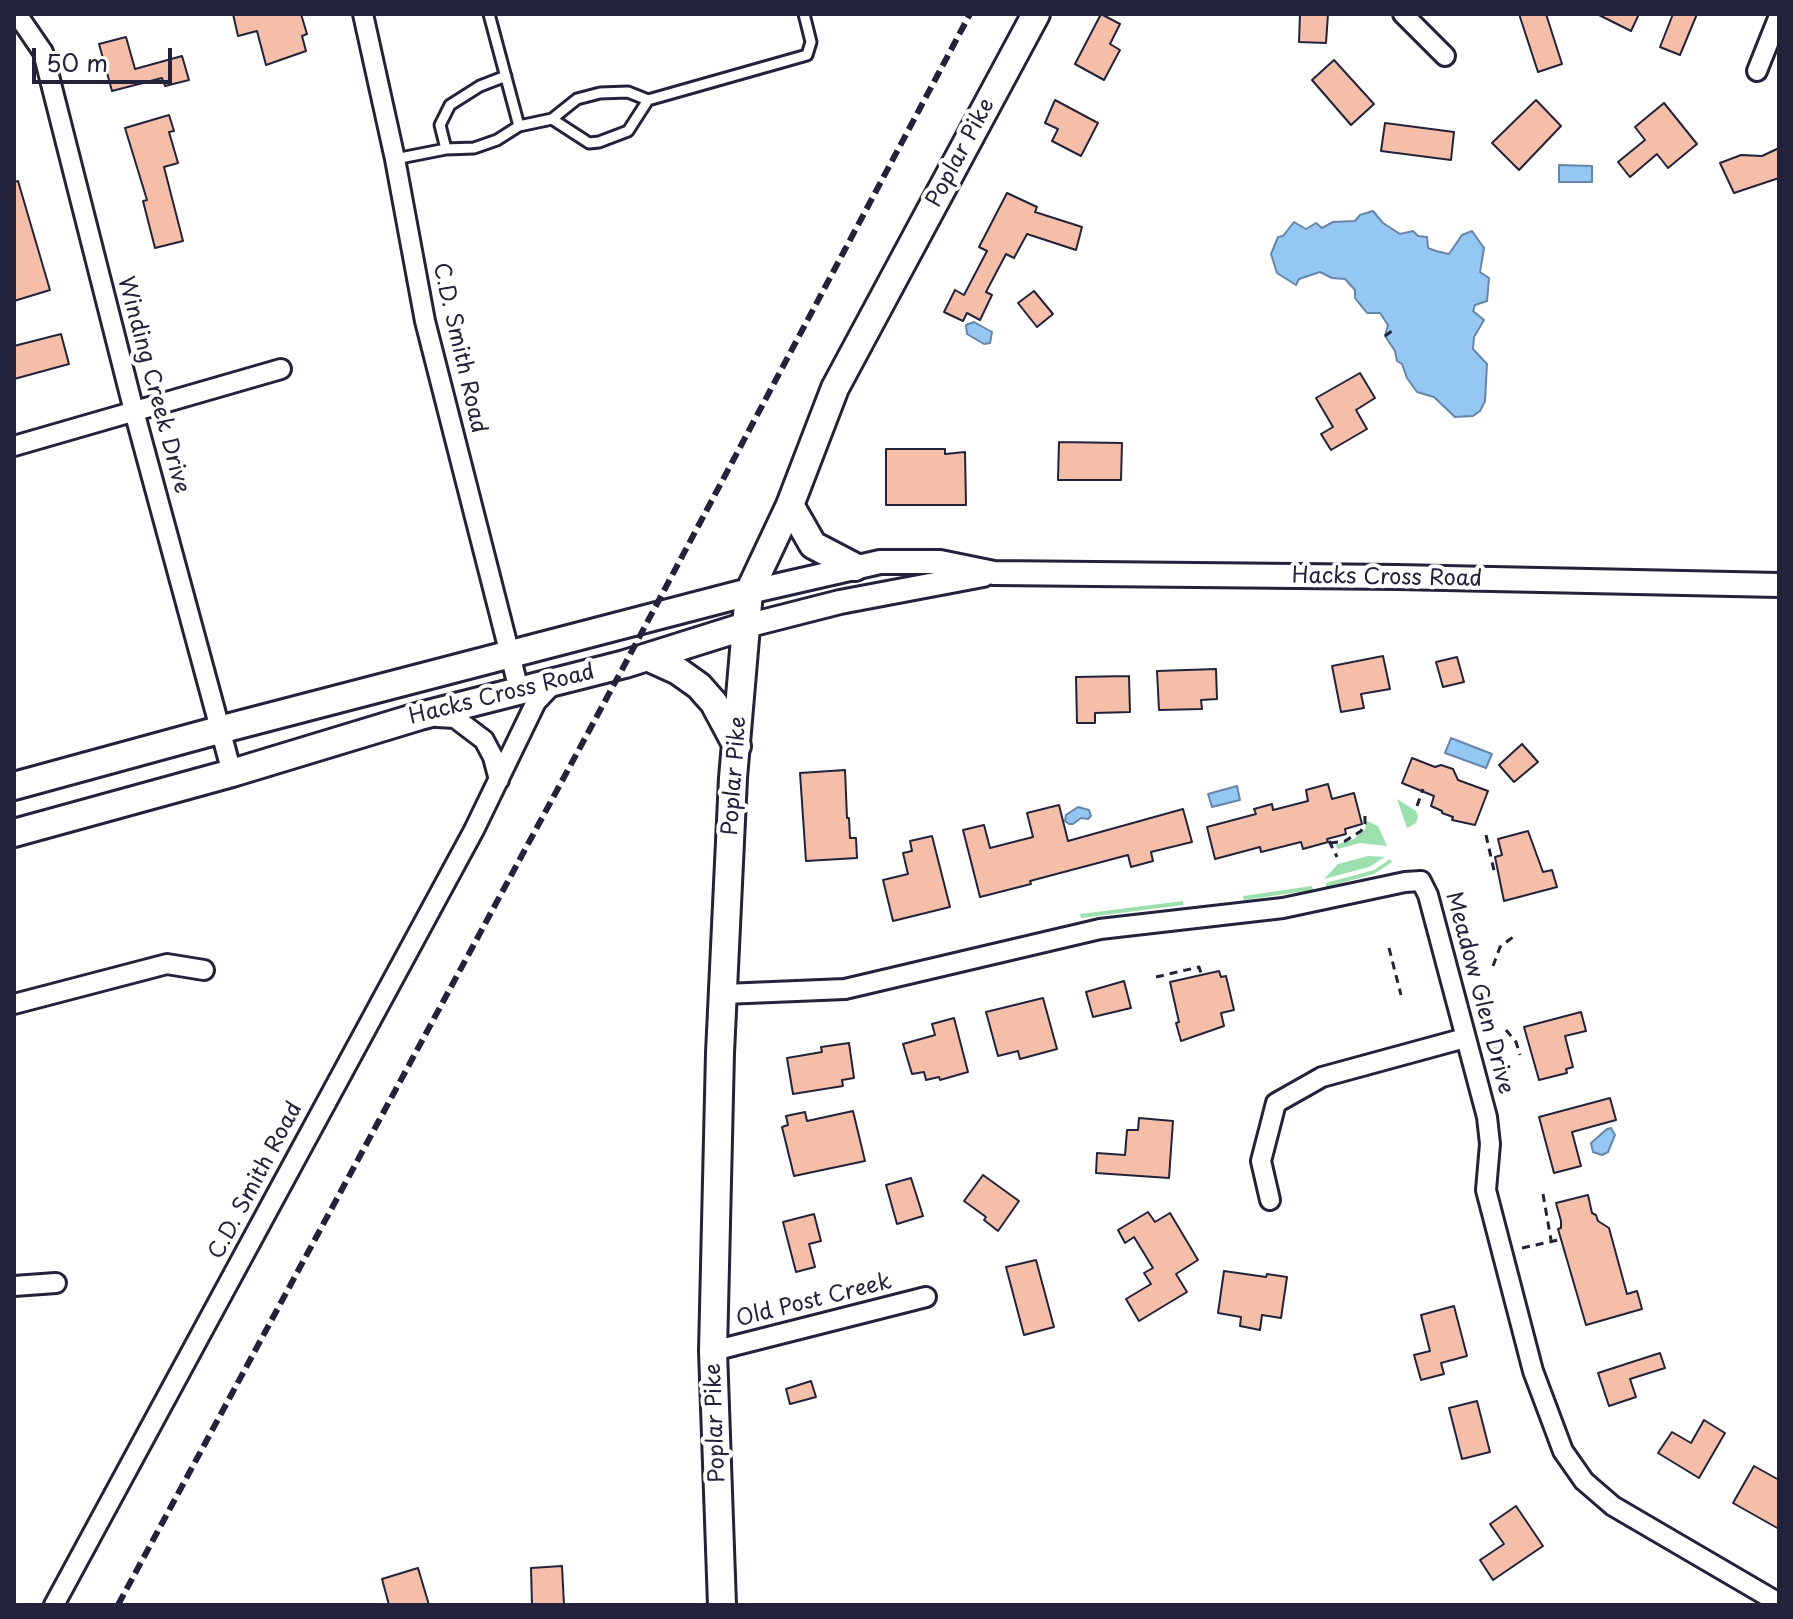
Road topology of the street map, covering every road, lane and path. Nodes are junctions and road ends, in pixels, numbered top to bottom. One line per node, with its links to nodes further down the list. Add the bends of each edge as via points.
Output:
1 (363, 14): 15 (street, C.D. Smith Road)
2 (489, 14): 10 (lane)
3 (804, 14): 11 (lane, via 811,42 807,55)
4 (1036, 14): 21 (main road, Poplar Pike, via 835,388)
5 (1403, 14): 8 (street)
6 (1779, 16): 9 (street)
7 (14, 18): 19 (street, Winding Creek Drive, via 21,20 43,52)
8 (1445, 56)
9 (1757, 71)
10 (506, 76): 13 (lane); 14 (lane, via 450,105 440,125)
11 (648, 100): 12 (lane, via 628,92 600,93 577,99); 12 (lane, via 628,131 599,142 589,143)
12 (552, 119): 13 (lane)
13 (519, 126): 14 (lane, via 474,148)
14 (446, 149): 15 (lane)
15 (395, 159): 27 (street, C.D. Smith Road, via 425,321)
16 (1396, 328): 17 (path)
17 (1385, 336)
18 (281, 369): 19 (street)
19 (134, 411): 20 (street); 32 (street, Winding Creek Drive)
20 (14, 446)
21 (790, 505): 22 (main road, via 813,545); 25 (main road, Poplar Pike)
22 (855, 567): 23 (street, Hacks Cross Road, via 940,562); 25 (street, Hacks Cross Road)
23 (994, 573): 24 (street, Hacks Cross Road); 26 (street, Hacks Cross Road)
24 (1779, 585)
25 (749, 592): 26 (main road, Poplar Pike); 27 (main road, Hacks Cross Road)
26 (746, 626): 28 (main road, Hacks Cross Road); 33 (main road, Poplar Pike)
27 (510, 654): 30 (street, C.D. Smith Road); 32 (main road, Hacks Cross Road)
28 (647, 657): 29 (main road, Hacks Cross Road); 33 (main road, via 699,686)
29 (556, 681): 30 (main road, Hacks Cross Road); 35 (street, C.D. Smith Road, via 536,702)
30 (519, 690): 31 (main road, Hacks Cross Road)
31 (420, 716): 34 (main road, Hacks Cross Road); 35 (street, via 455,718 471,728 484,740)
32 (219, 730): 34 (street, Winding Creek Drive); 36 (main road, Hacks Cross Road)
33 (737, 746): 50 (main road, Poplar Pike)
34 (232, 773): 40 (main road, Hacks Cross Road)
35 (499, 780): 66 (street, C.D. Smith Road)
36 (14, 786)
37 (1423, 789): 38 (path)
38 (1417, 806)
39 (1365, 810): 42 (path, via 1361,831 1345,841 1329,842)
40 (14, 833)
41 (1486, 835): 43 (path)
42 (1337, 857)
43 (1495, 875)
44 (1513, 937): 46 (path, via 1500,947)
45 (1389, 948): 51 (path)
46 (1493, 966)
47 (204, 970): 52 (street, via 167,964)
48 (1202, 976): 49 (path, via 1199,967)
49 (1156, 977)
50 (724, 994): 54 (street, Meadow Glen Drive, via 845,989 1100,929 1283,908 1415,880 1428,895); 64 (main road, Poplar Pike)
51 (1401, 995)
52 (14, 1004)
53 (1506, 1030): 55 (path)
54 (1465, 1038): 57 (street, via 1322,1077 1276,1103 1261,1161); 65 (street, Meadow Glen Drive, via 1489,1130 1486,1190 1533,1371 1563,1451 1584,1481 1613,1506)
55 (1520, 1055)
56 (1543, 1194): 58 (path)
57 (1270, 1200)
58 (1551, 1240)
59 (1558, 1240): 60 (path)
60 (1522, 1248)
61 (56, 1283): 62 (street)
62 (14, 1286)
63 (926, 1297): 64 (street, Old Post Creek)
64 (713, 1351): 67 (main road, Poplar Pike)
65 (1779, 1603)
66 (54, 1605)
67 (722, 1605)

